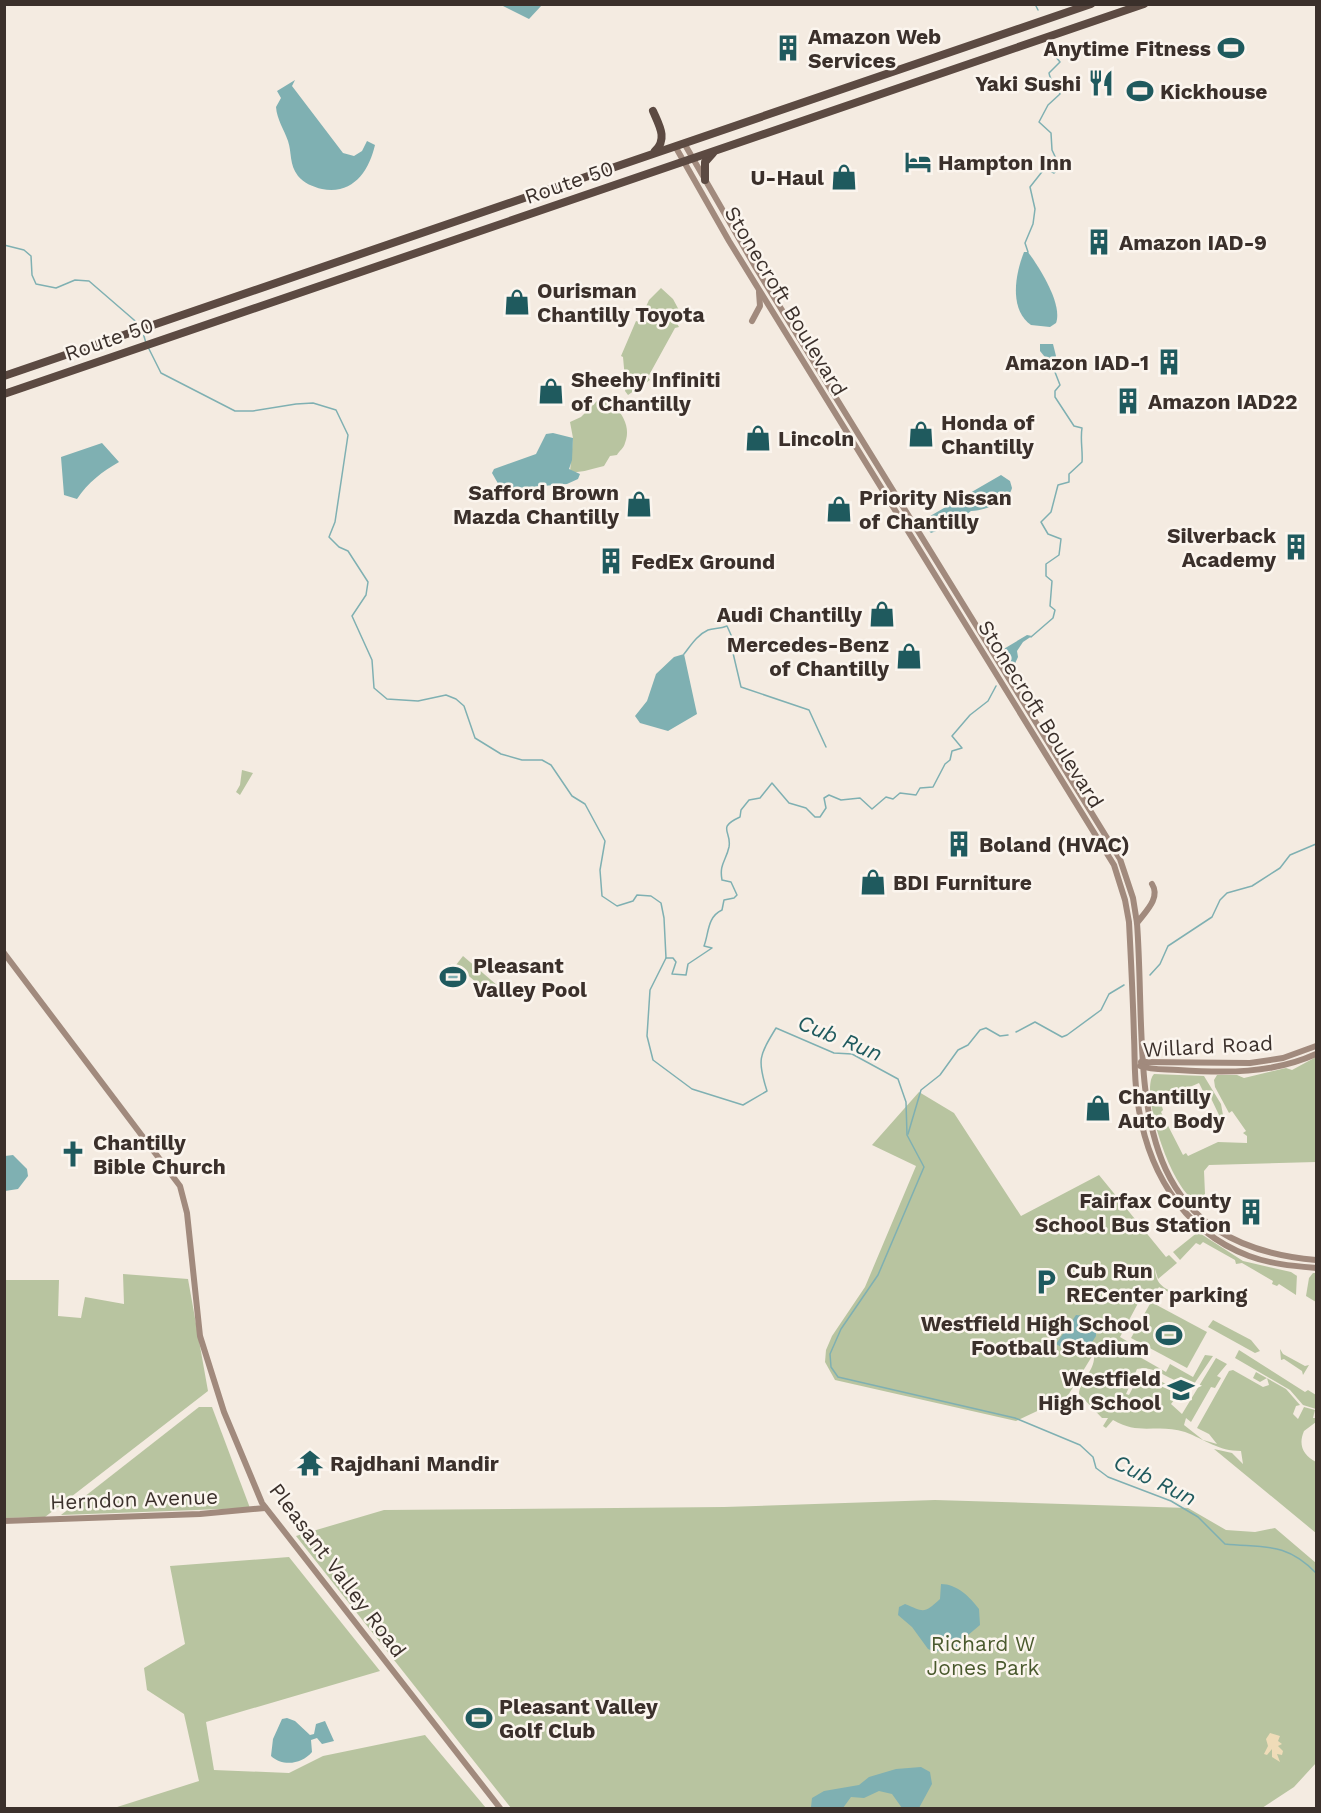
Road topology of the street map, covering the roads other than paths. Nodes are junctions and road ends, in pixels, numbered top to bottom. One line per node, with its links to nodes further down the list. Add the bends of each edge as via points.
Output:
1 (1091, 4): 4 (highway, Route 50)
2 (1144, 4): 6 (highway, Route 50)
3 (653, 111): 7 (highway, via 662,138)
4 (684, 143): 5 (highway, Route 50); 8 (main road, Stonecroft Boulevard)
5 (675, 146): 7 (highway, Route 50); 9 (main road, Stonecroft Boulevard)
6 (716, 150): 8 (highway, Route 50); 10 (highway, via 705,162)
7 (651, 155): 13 (highway, Route 50)
8 (692, 158): 9 (highway, Route 50); 10 (main road, Stonecroft Boulevard)
9 (682, 162): 11 (main road, Stonecroft Boulevard); 14 (highway, Route 50)
10 (705, 180): 16 (main road, Stonecroft Boulevard, via 1116,851 1127,876)
11 (759, 288): 12 (main road, via 760,306); 20 (main road, Stonecroft Boulevard, via 1114,865 1129,922)
12 (752, 321)
13 (4, 376)
14 (4, 393)
15 (1152, 884): 16 (main road, via 1155,897)
16 (1137, 923): 21 (main road, Stonecroft Boulevard)
17 (4, 954): 24 (main road, Pleasant Valley Road, via 180,1186 187,1213 198,1324 207,1363)
18 (1317, 1046): 21 (main road, Willard Road, via 1250,1064)
19 (1317, 1054): 21 (main road, Willard Road, via 1284,1066 1251,1071 1218,1072)
20 (1134, 1064): 21 (main road, Willard Road); 23 (main road, Stonecroft Boulevard, via 1144,1136 1178,1205 1208,1234 1232,1249 1267,1261)
21 (1143, 1064): 22 (main road, Stonecroft Boulevard, via 1148,1113 1157,1149 1173,1185 1194,1211 1217,1230 1245,1245 1271,1254)
22 (1317, 1260)
23 (1317, 1268)
24 (265, 1508): 25 (main road, Herndon Avenue); 26 (main road, Pleasant Valley Road)
25 (4, 1521)
26 (500, 1809)

